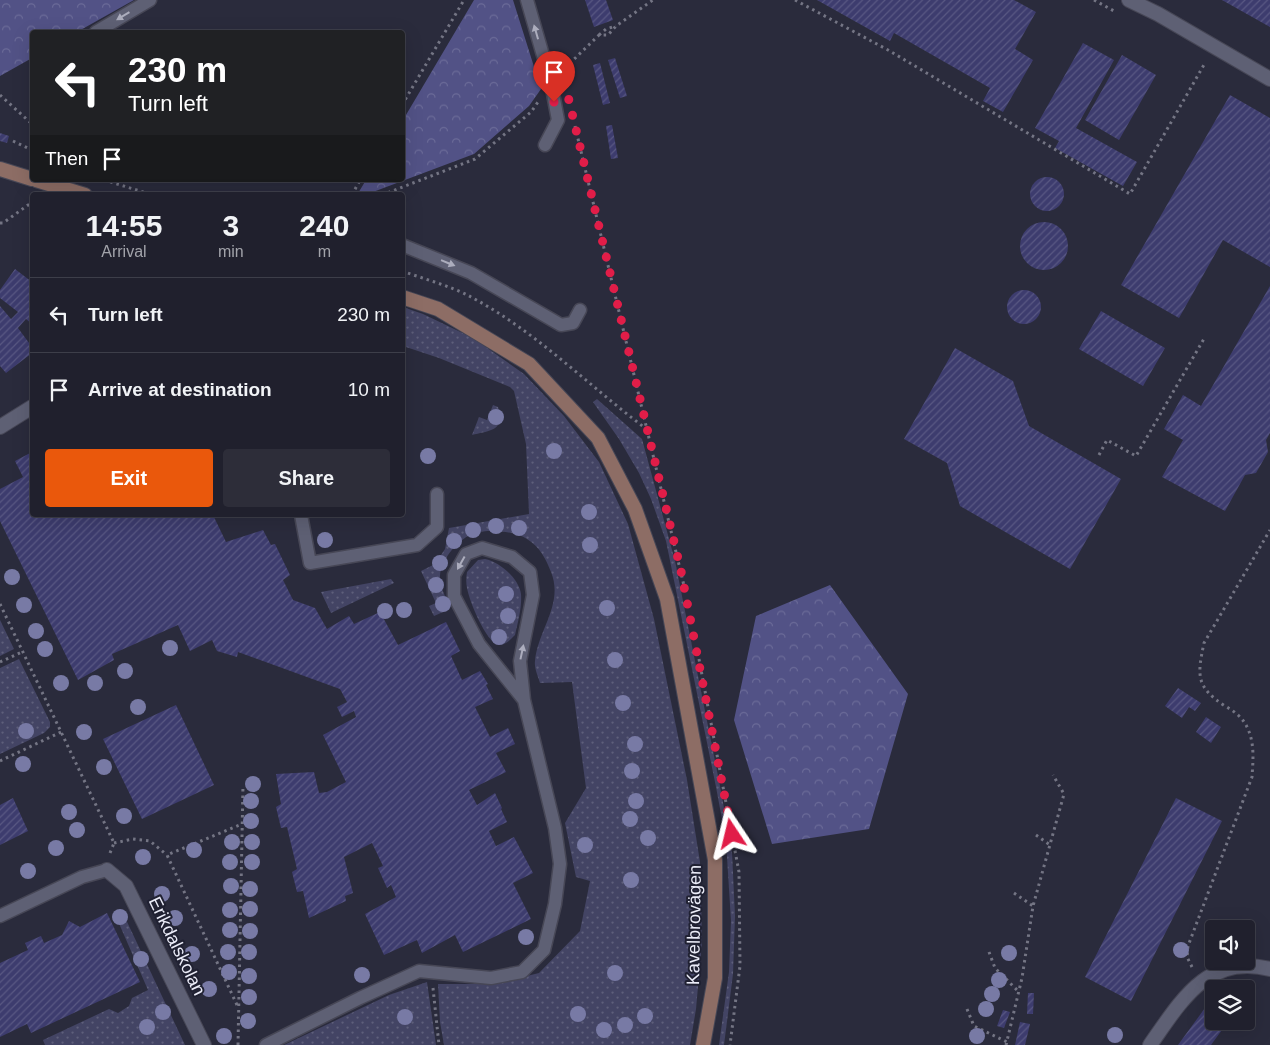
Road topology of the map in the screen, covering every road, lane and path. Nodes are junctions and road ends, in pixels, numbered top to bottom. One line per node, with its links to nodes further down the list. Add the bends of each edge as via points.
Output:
1 (150, 0): 7 (lane, one-way to 7)
2 (464, 0): 13 (path)
3 (527, 0): 11 (lane, one-way to 3)
4 (653, 0): 8 (path, via 608,35 599,35 562,71)
5 (795, 0): 9 (path, via 888,50 1130,194)
6 (1129, 0): 10 (street)
7 (99, 30)
8 (559, 62)
9 (1205, 63)
10 (1270, 79)
11 (551, 83): 17 (lane, via 558,120); 25 (path, via 532,112 475,158)
12 (0, 95): 15 (path)
13 (405, 101)
14 (573, 119): 38 (path)
15 (30, 122)
16 (13, 141): 18 (path)
17 (545, 145)
18 (30, 149)
19 (0, 169): 20 (main road)
20 (30, 178)
21 (44, 182): 23 (main road)
22 (111, 182): 24 (path)
23 (75, 192)
24 (143, 192)
25 (390, 192)
26 (30, 205): 27 (path)
27 (0, 223)
28 (405, 246): 30 (lane, one-way to 30, via 471,273 561,324 573,323)
29 (405, 298): 69 (main road, Kavelbrovägen, via 438,309 529,364 598,438 635,509 667,600 715,860 715,978)
30 (580, 310)
31 (1205, 337): 34 (path, via 1136,456 1107,440)
32 (30, 408): 33 (street)
33 (0, 426)
34 (1099, 455)
35 (437, 494): 36 (lane, via 437,527 417,545 310,563)
36 (301, 517)
37 (1270, 530): 58 (path, via 1204,644 1200,664 1203,688 1235,712 1247,728 1254,752 1252,777 1188,946 1187,957)
38 (687, 599)
39 (0, 604): 40 (path)
40 (22, 652): 42 (path); 44 (path)
41 (698, 655): 70 (path, via 739,872 740,966)
42 (0, 662)
43 (524, 700): 43 (lane, one-way to 43, via 520,661 532,595 530,572 512,557 482,548 466,554 454,575 454,596 480,644); 60 (lane, via 555,828 560,864 544,950 522,972 491,978)
44 (61, 732): 45 (path); 50 (path)
45 (0, 761)
46 (1053, 775): 51 (path, via 1064,794)
47 (243, 785): 48 (path)
48 (242, 824): 52 (path); 62 (path)
49 (1036, 835): 51 (path)
50 (114, 843): 52 (path, via 133,839 150,841); 53 (path)
51 (1050, 845): 55 (path)
52 (167, 855): 62 (path)
53 (107, 870): 56 (lane, via 82,876); 65 (street, Erikdalskolan, via 126,886)
54 (1014, 893): 55 (path)
55 (1033, 906): 61 (path)
56 (0, 916)
57 (989, 952): 61 (path, via 995,968)
58 (1192, 967)
59 (1270, 969): 71 (street, via 1256,965 1228,968 1202,981 1179,1004)
60 (431, 973): 67 (lane, via 419,971); 68 (path)
61 (1019, 992): 64 (path)
62 (238, 1005): 66 (path)
63 (967, 1009): 64 (path, via 974,1026)
64 (1007, 1044)
65 (204, 1045)
66 (238, 1045)
67 (266, 1045)
68 (439, 1045)
69 (703, 1045)
70 (730, 1045)
71 (1150, 1045)

